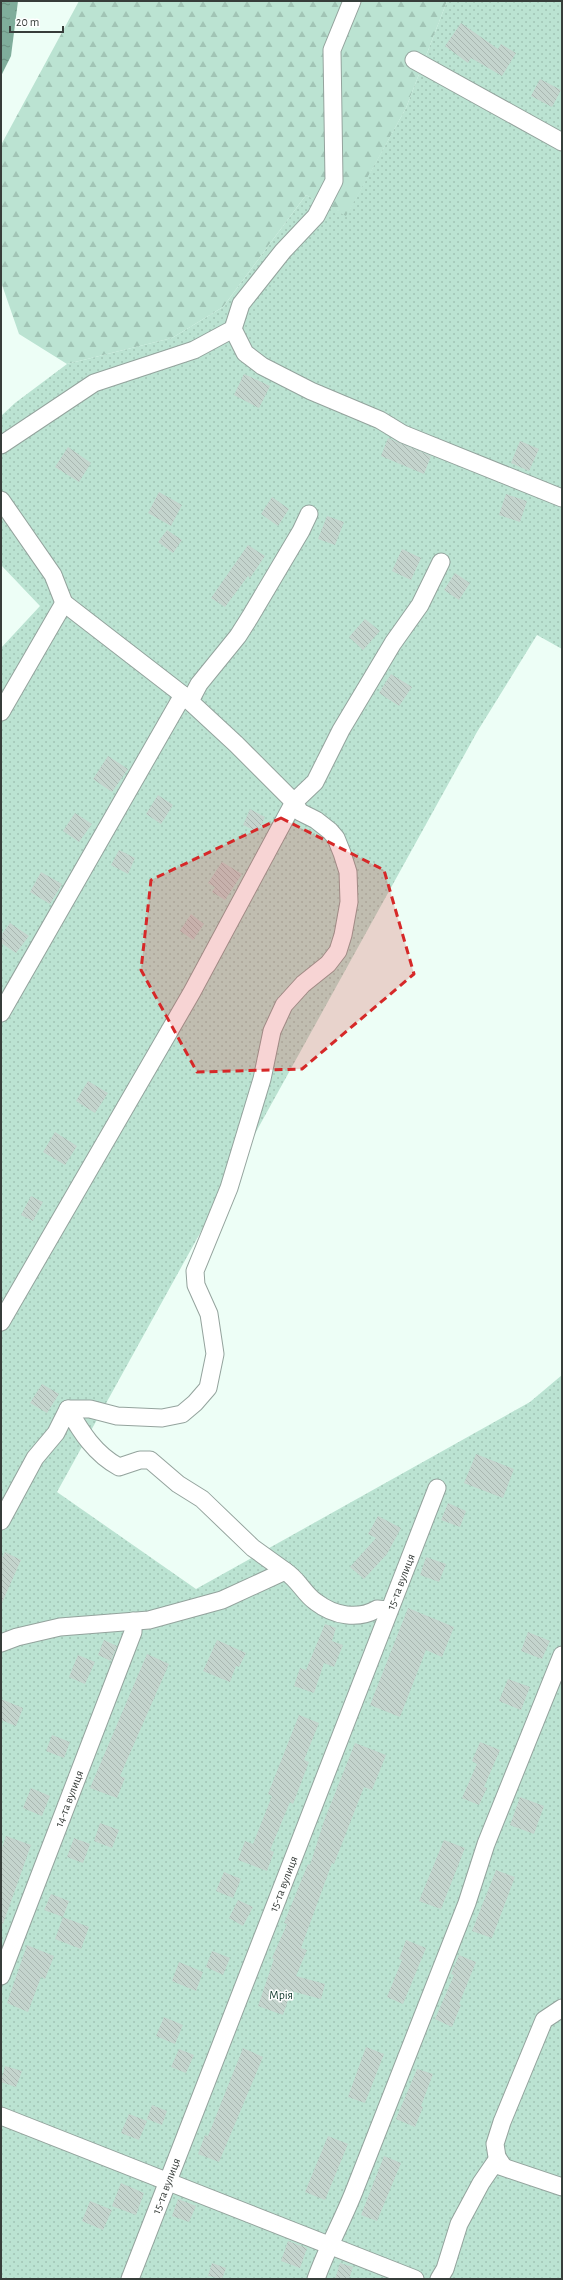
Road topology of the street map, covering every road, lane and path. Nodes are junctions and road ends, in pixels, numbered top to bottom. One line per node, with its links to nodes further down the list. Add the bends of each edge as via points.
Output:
1 (352, 1): 4 (street, via 332,50 334,181 316,216 283,251 240,304)
2 (414, 60): 3 (street)
3 (562, 142)
4 (233, 329): 5 (street, via 194,350 94,383); 6 (street, via 245,353 285,379 380,420 403,434)
5 (1, 445)
6 (562, 498)
7 (1, 500): 10 (street, via 53,575)
8 (309, 514): 11 (street, via 302,532 250,617 200,684)
9 (441, 562): 13 (street, via 420,605 393,643 341,730 315,782)
10 (64, 603): 11 (street); 12 (street)
11 (186, 698): 13 (street); 14 (street)
12 (1, 712)
13 (294, 802): 15 (street, via 192,992); 16 (street, via 300,812 316,820 336,838 348,872 349,902 338,951 328,964 314,973 284,1005 272,1031 262,1079 230,1188 195,1271 196,1285 209,1314 213,1335 215,1354 208,1388 195,1404 182,1414 162,1418 117,1416 90,1409)
14 (1, 1013)
15 (1, 1322)
16 (68, 1410): 18 (street, via 56,1432 35,1458); 19 (street, via 85,1439 109,1462 119,1467 140,1460 150,1460 178,1484 202,1499 253,1548)
17 (437, 1488): 20 (street, 15-та вулиця)
18 (1, 1521)
19 (285, 1571): 20 (street, via 294,1577 314,1602 331,1611 351,1616 367,1614 377,1608); 21 (street, via 222,1600 149,1620)
20 (388, 1610): 28 (street, 15-та вулиця)
21 (133, 1621): 22 (street, via 60,1627); 24 (street, 14-та вулиця, via 133,1632)
22 (1, 1643)
23 (562, 1655): 30 (street, via 486,1844 467,1903 338,2232)
24 (1, 1976)
25 (562, 2008): 27 (street, via 544,2020 502,2122 495,2144 497,2157)
26 (1, 2116): 28 (street)
27 (502, 2166): 29 (street); 34 (street, via 494,2164 481,2183 459,2224 445,2269)
28 (167, 2182): 30 (street); 31 (street, 15-та вулиця)
29 (562, 2187)
30 (329, 2244): 32 (street); 33 (street)
31 (130, 2279)
32 (316, 2279)
33 (415, 2279)
34 (439, 2279)

